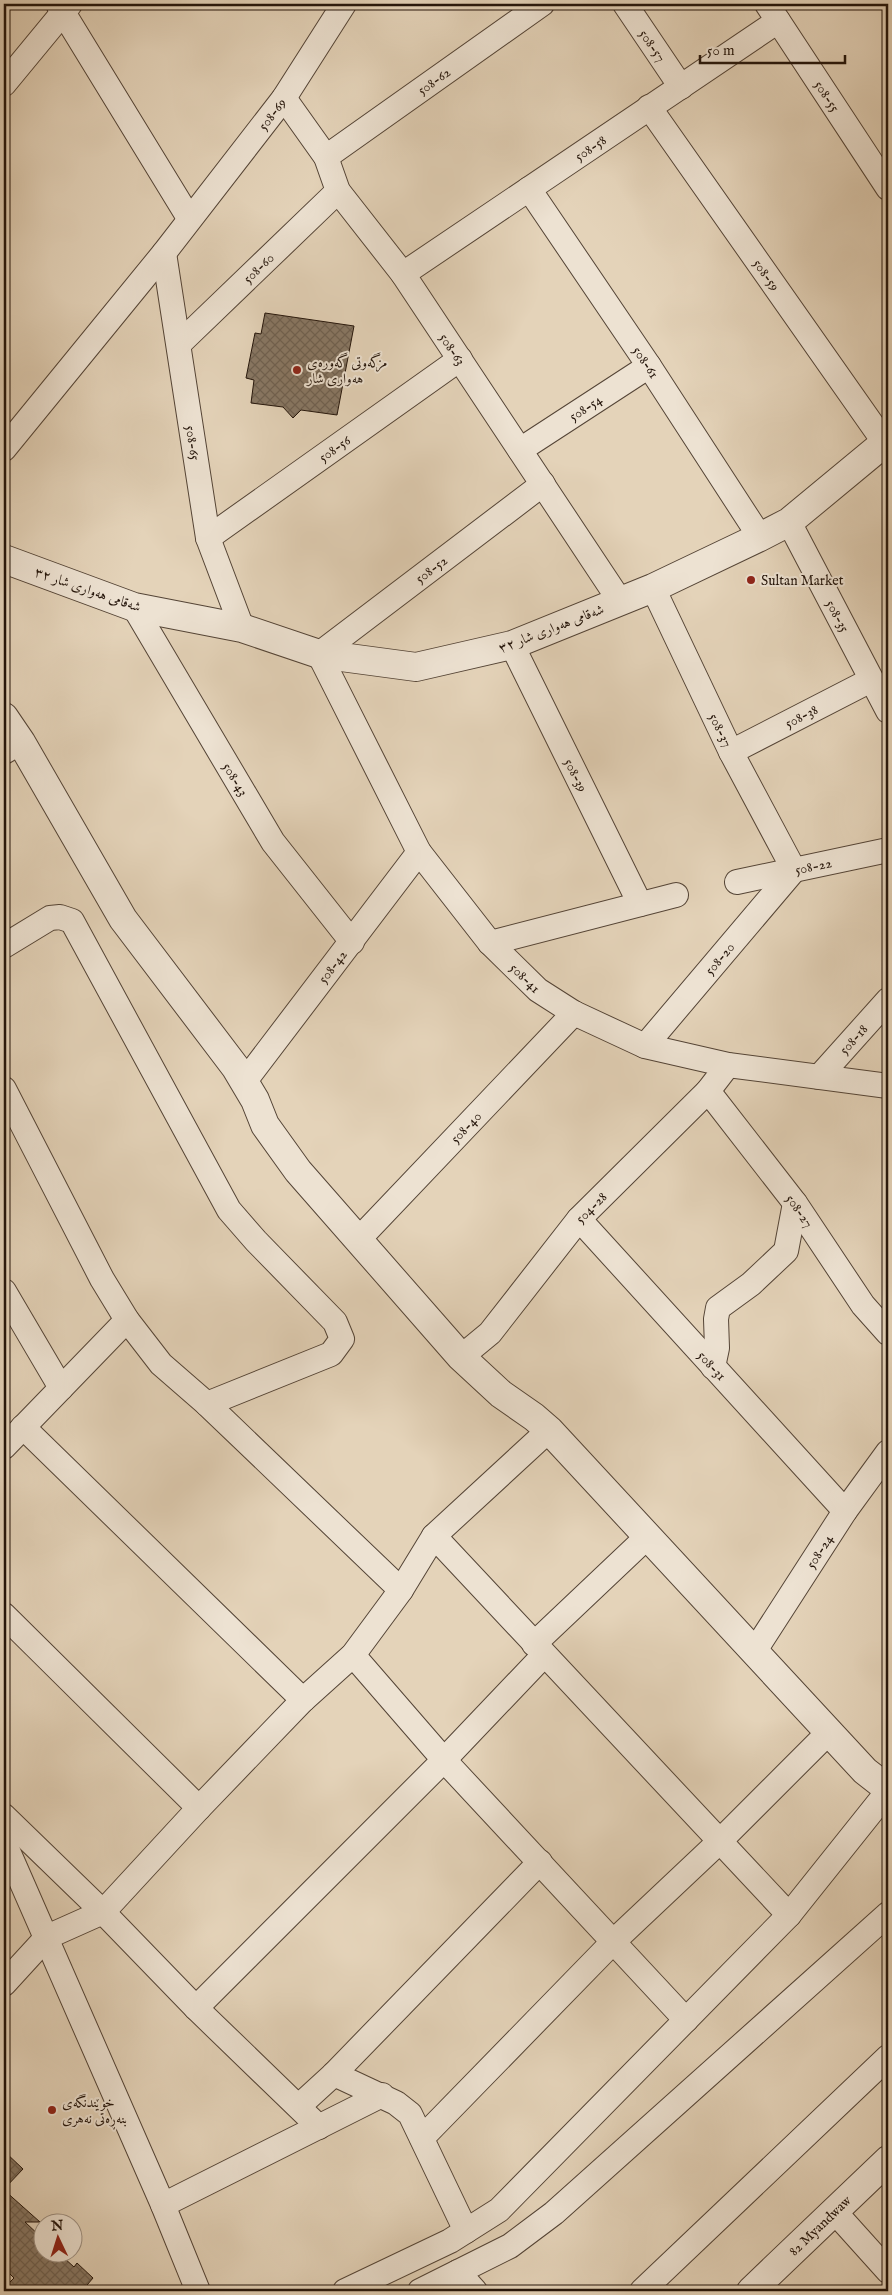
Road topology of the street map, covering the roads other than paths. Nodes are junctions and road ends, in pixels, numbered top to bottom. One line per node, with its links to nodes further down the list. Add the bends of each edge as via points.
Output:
1 (344, 4): 8 (street, 508-69)
2 (542, 4): 10 (street, 508-62)
3 (624, 4): 7 (street, 508-57)
4 (63, 7): 6 (street); 14 (street)
5 (773, 12): 7 (street, 508-58); 11 (street, 508-55)
6 (4, 84)
7 (681, 86): 9 (street, 508-58)
8 (284, 98): 10 (street, 508-63); 14 (street, 508-69)
9 (649, 107): 12 (street, 508-58); 20 (street, 508-59)
10 (326, 157): 13 (street, 508-63)
11 (888, 188)
12 (529, 189): 16 (street, 508-58); 19 (street, 508-61)
13 (338, 191): 16 (street, 508-63); 17 (street, 508-60)
14 (190, 218): 15 (street, 508-69)
15 (164, 253): 17 (street, 508-65); 21 (street, 508-69)
16 (403, 274): 18 (street, 508-63)
17 (179, 344): 26 (street, 508-65)
18 (460, 359): 22 (street, 508-63); 26 (street, 508-56)
19 (650, 366): 22 (street, 508-54); 25 (street, 508-61)
20 (887, 442): 24 (street, شەقامی هەواری شار ٣٢)
21 (4, 449)
22 (520, 450): 23 (street, 508-63)
23 (543, 484): 29 (street, 508-63); 33 (street, 508-52)
24 (790, 522): 25 (street, شەقامی هەواری شار ٣٢); 34 (street, 508-35)
25 (760, 537): 28 (street, شەقامی هەواری شار ٣٢)
26 (208, 538): 31 (street, 508-65)
27 (4, 560): 30 (street, شەقامی هەواری شار ٣٢)
28 (652, 588): 29 (street, شەقامی هەواری شار ٣٢); 38 (street, 508-37)
29 (620, 601): 32 (street, شەقامی هەواری شار ٣٢)
30 (134, 607): 31 (street, شەقامی هەواری شار ٣٢); 45 (street, 508-43, via 272,842)
31 (242, 628): 33 (street, شەقامی هەواری شار ٣٢)
32 (512, 645): 33 (street, شەقامی هەواری شار ٣٢, via 416,667); 44 (street, 508-39)
33 (319, 654): 40 (street, 508-41)
34 (871, 680): 35 (street, 508-35); 38 (street, 508-38)
35 (888, 711)
36 (4, 717): 37 (street)
37 (12, 747): 53 (street, via 123,919)
38 (731, 752): 41 (street, 508-37)
39 (888, 850): 41 (street, 508-22)
40 (419, 852): 45 (street, 508-42); 46 (street, 508-41)
41 (794, 870): 42 (street, 508-22); 50 (street, 508-20)
42 (737, 882)
43 (676, 895): 44 (street)
44 (640, 904): 46 (street)
45 (352, 942): 53 (street, 508-42)
46 (490, 943): 49 (street, 508-41, via 538,990)
47 (4, 946): 66 (street, via 50,918 72,921 230,1210 335,1322 342,1339 331,1354)
48 (888, 1000): 52 (street, 508-18)
49 (574, 1014): 50 (street, 508-41); 59 (street, 508-40)
50 (645, 1046): 51 (street, 508-41)
51 (728, 1065): 52 (street, 508-41); 56 (street, 504-28)
52 (819, 1077): 54 (street, 508-41)
53 (245, 1081): 59 (street, via 272,1136)
54 (888, 1086)
55 (4, 1089): 61 (street, via 102,1279)
56 (708, 1091): 57 (street, 508-27); 58 (street, 504-28)
57 (795, 1203): 62 (street, 508-27, via 863,1305); 64 (street, via 786,1251 751,1284 718,1308)
58 (579, 1219): 63 (street, 504-28, via 490,1332); 64 (street, 508-31)
59 (358, 1240): 63 (street)
60 (4, 1291): 65 (street)
61 (127, 1320): 65 (street); 66 (street, via 161,1364)
62 (888, 1333)
63 (461, 1357): 68 (street, via 501,1394)
64 (713, 1367): 71 (street, 508-31)
65 (61, 1388): 67 (street)
66 (207, 1404): 74 (street)
67 (23, 1427): 69 (street); 79 (street)
68 (549, 1430): 72 (street); 73 (street)
69 (4, 1447)
70 (888, 1452): 71 (street, 508-24)
71 (845, 1511): 77 (street, 508-24)
72 (434, 1536): 74 (street); 76 (street)
73 (648, 1536): 76 (street); 77 (street)
74 (401, 1590): 78 (street)
75 (4, 1614): 83 (street)
76 (539, 1649): 81 (street); 86 (street)
77 (754, 1652): 80 (street)
78 (354, 1655): 79 (street); 81 (street)
79 (303, 1700): 83 (street)
80 (829, 1732): 82 (street, via 865,1771); 86 (street)
81 (444, 1760): 87 (street); 94 (street)
82 (888, 1790): 89 (street)
83 (199, 1808): 88 (street)
84 (4, 1816): 88 (street)
85 (4, 1842): 91 (street)
86 (719, 1842): 89 (street); 92 (street)
87 (540, 1862): 92 (street); 97 (street)
88 (103, 1912): 91 (street); 94 (street)
89 (789, 1915): 95 (street)
90 (887, 1919): 106 (street)
91 (47, 1937): 93 (street); 104 (street)
92 (614, 1942): 95 (street); 101 (street)
93 (4, 1984)
94 (196, 2008): 99 (street)
95 (686, 2020): 103 (street)
96 (888, 2057): 113 (street)
97 (334, 2074): 98 (street); 99 (street)
98 (382, 2095): 100 (street); 101 (street, via 410,2114)
99 (299, 2106): 100 (street)
100 (319, 2127): 104 (street)
101 (422, 2138): 107 (street)
102 (888, 2160): 105 (street, 82 Myandwaw)
103 (510, 2199): 106 (street); 107 (street)
104 (163, 2205): 110 (street)
105 (834, 2211): 108 (street); 114 (street, 82 Myandwaw)
106 (535, 2228): 109 (street)
107 (466, 2231): 111 (street)
108 (888, 2271)
109 (465, 2284): 112 (street)
110 (198, 2291)
111 (345, 2291)
112 (420, 2291)
113 (642, 2291)
114 (750, 2291)

